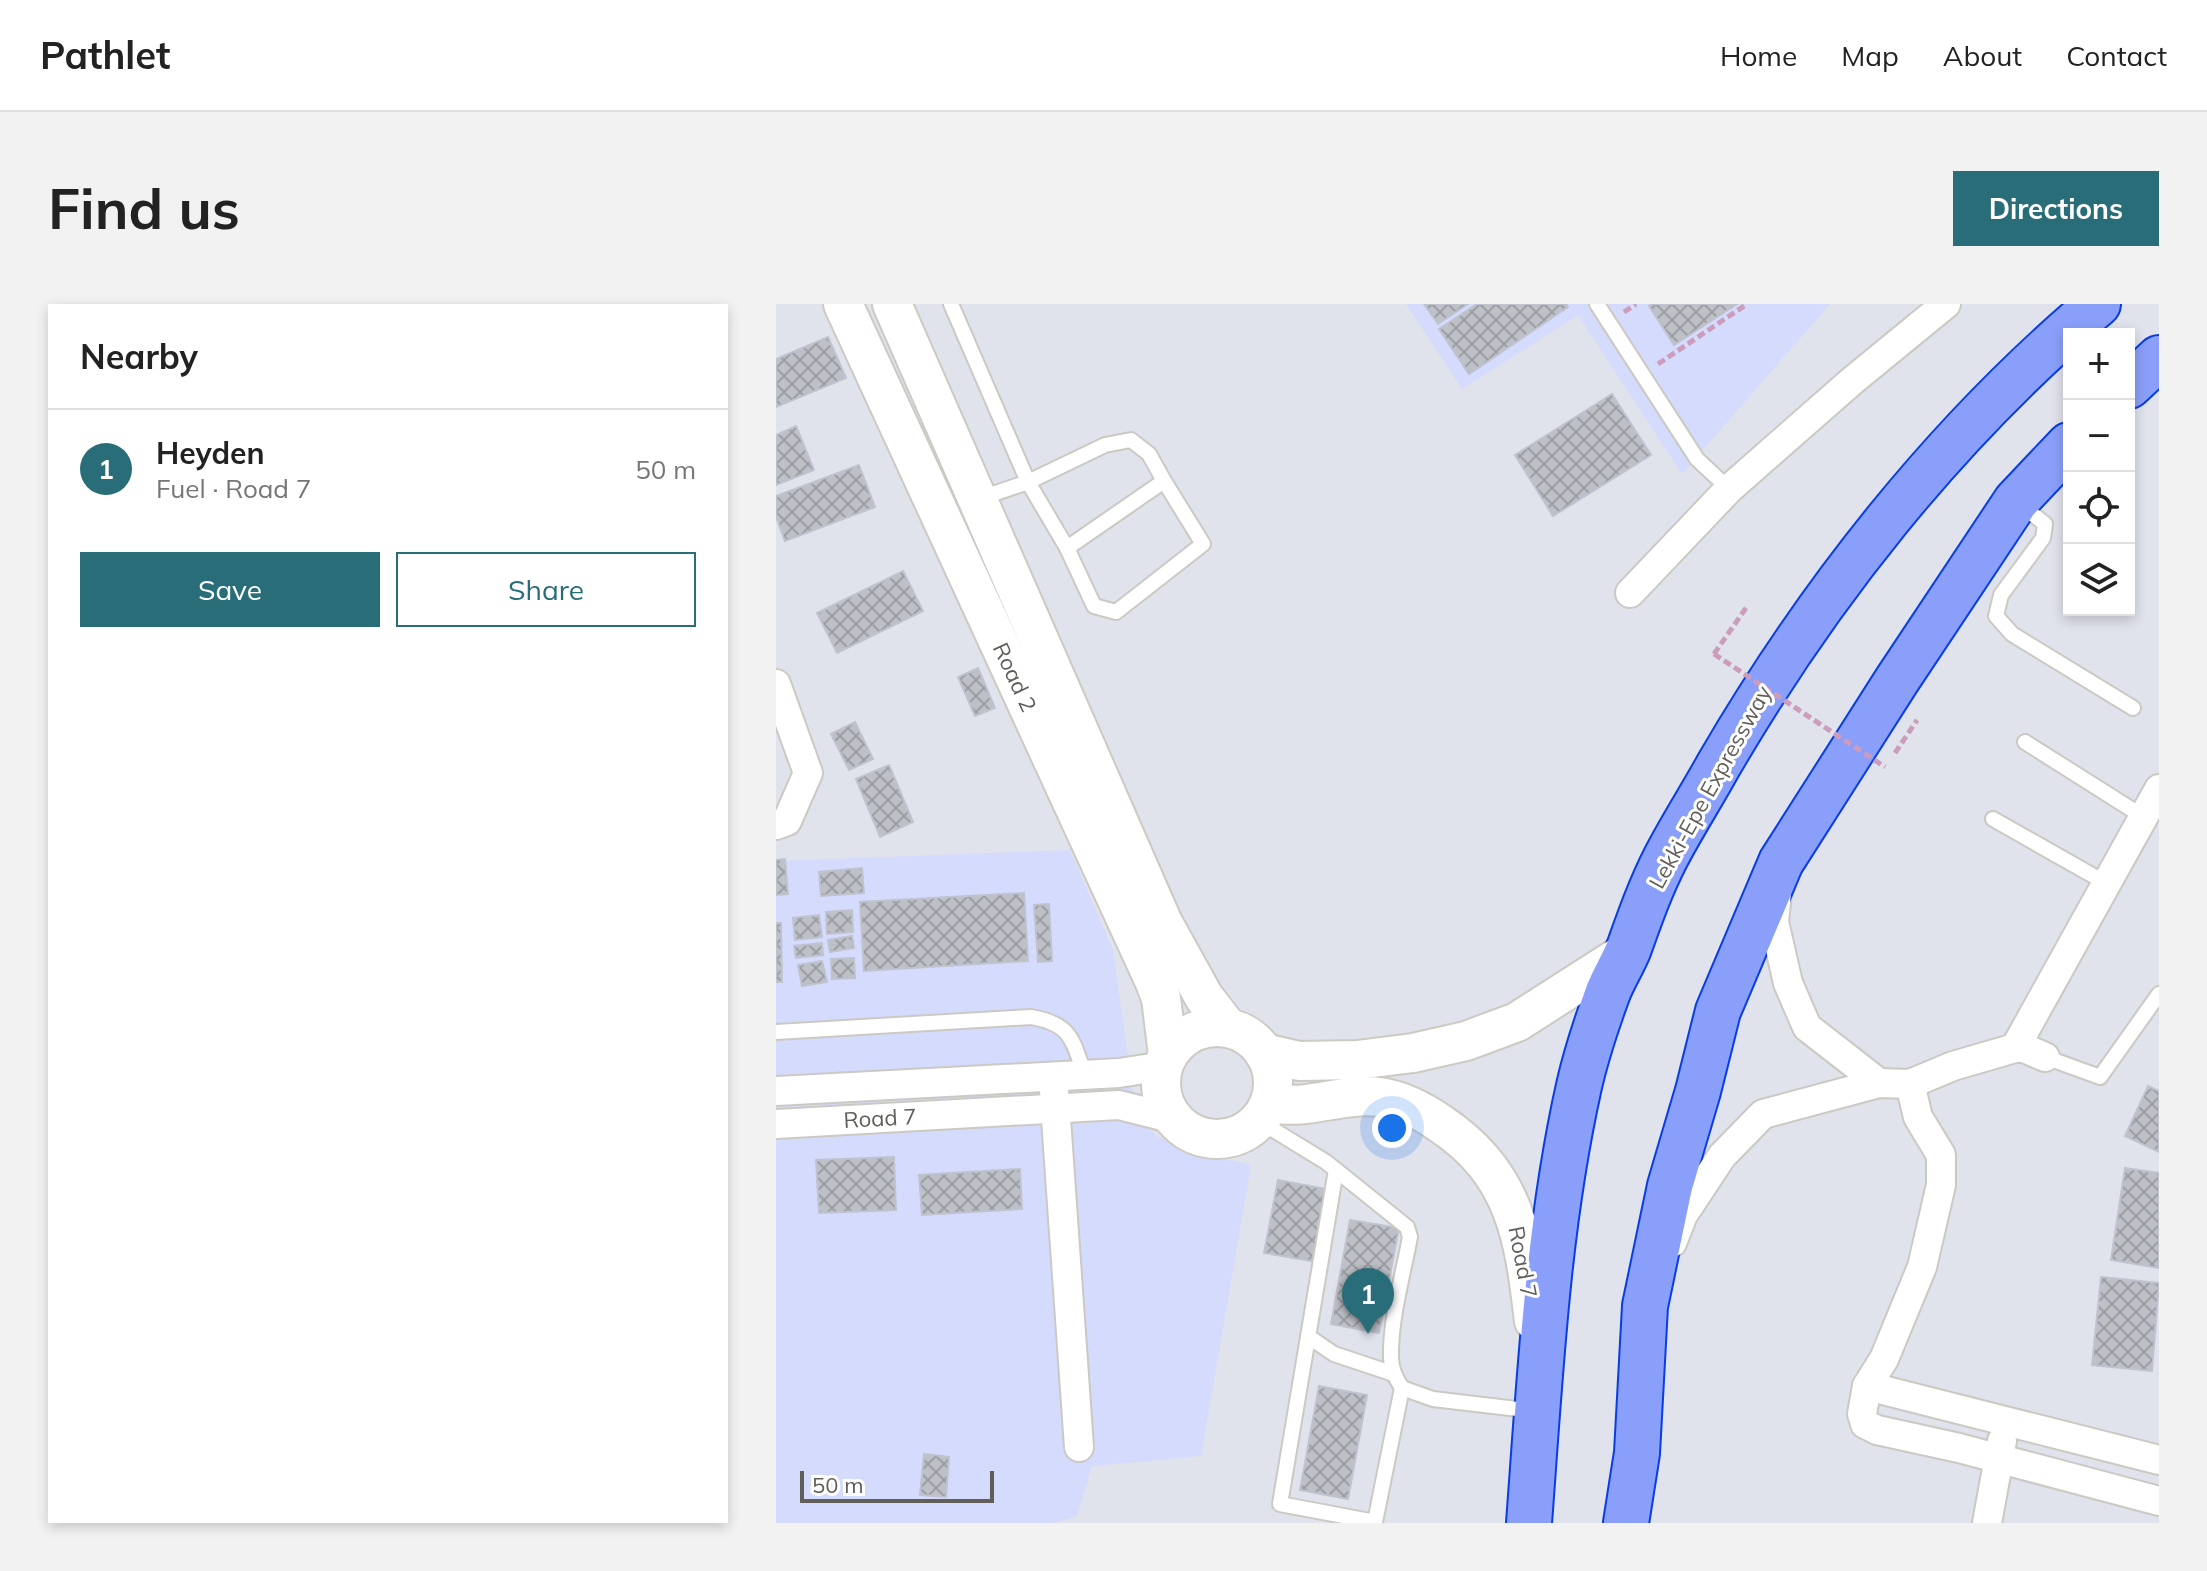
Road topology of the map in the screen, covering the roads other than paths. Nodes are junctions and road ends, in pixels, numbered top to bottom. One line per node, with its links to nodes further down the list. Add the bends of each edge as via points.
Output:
1 (843, 304): 33 (street, Road 2, via 1154,980 1161,998)
2 (892, 304): 13 (street, Road 2)
3 (951, 304): 11 (lane)
4 (1597, 304): 12 (lane, via 1697,459)
5 (1946, 304): 12 (street)
6 (2098, 304): 26 (highway, Lekki-Epe Expressway, via 1936,461 1797,640 1665,858)
7 (2159, 358): 8 (highway)
8 (2135, 380)
9 (2063, 451): 14 (highway)
10 (1164, 481): 11 (lane, via 1149,454 1131,440 1105,445); 15 (lane); 15 (lane, via 1203,544 1116,612 1094,606)
11 (1028, 482): 13 (lane); 15 (lane)
12 (1729, 489): 16 (street)
13 (978, 499): 28 (street, Road 2, via 1163,923 1204,997)
14 (2016, 501): 18 (lane, via 2045,524 2043,538 2001,595 1996,616 2012,634); 24 (highway)
15 (1067, 548)
16 (1630, 593)
17 (776, 684): 23 (street, via 808,773 787,821)
18 (2133, 708)
19 (2025, 742): 21 (lane)
20 (2159, 789): 21 (street)
21 (2142, 816): 25 (street)
22 (1993, 819): 25 (lane)
23 (776, 825)
24 (1781, 862): 36 (street, via 1774,922 1788,983 1807,1027); 44 (highway, via 1718,1011 1670,1186)
25 (2106, 883): 30 (street)
26 (1628, 951): 31 (street, via 1517,1022 1466,1041 1357,1060 1299,1061); 46 (highway, Lekki-Epe Expressway, via 1609,990 1580,1082 1563,1172)
27 (2159, 994): 32 (lane, via 2100,1077)
28 (1228, 1028): 31 (street, via 1255,1041); 33 (street, via 1194,1032)
29 (776, 1032): 34 (lane, via 1031,1017 1067,1031)
30 (2015, 1048): 32 (street); 37 (street)
31 (1264, 1053): 40 (street, via 1273,1085)
32 (2045, 1057)
33 (1166, 1060): 34 (street, Road 7, via 1119,1073); 41 (street, via 1161,1091)
34 (1085, 1075): 35 (street, Road 7)
35 (1053, 1077): 38 (street, Road 7); 39 (street)
36 (1879, 1083): 37 (street); 44 (street, via 1763,1114 1722,1156 1683,1215)
37 (1910, 1084): 48 (street, via 1918,1117 1941,1155 1941,1185 1922,1267 1884,1359)
38 (776, 1091)
39 (1055, 1109): 41 (street, Road 7, via 1119,1105); 42 (street, Road 7); 52 (street)
40 (1264, 1112): 41 (street, via 1244,1132 1226,1139 1188,1132); 43 (lane); 46 (street, Road 7, via 1380,1097 1425,1113 1458,1136 1488,1165 1510,1205 1525,1248)
41 (1174, 1119)
42 (776, 1124)
43 (1336, 1170): 45 (lane); 47 (lane, via 1394,1215 1410,1237 1396,1313)
44 (1645, 1306): 57 (highway, via 1637,1453)
45 (1309, 1337): 47 (lane, via 1334,1354); 49 (lane, via 1280,1504 1375,1522)
46 (1540, 1366): 50 (highway, Lekki-Epe Expressway)
47 (1394, 1374): 49 (lane)
48 (1867, 1386): 51 (street); 53 (street, via 1865,1424)
49 (1402, 1388): 50 (lane, via 1433,1399)
50 (1538, 1411): 56 (highway, Lekki-Epe Expressway)
51 (2006, 1420): 53 (street); 54 (street)
52 (1079, 1447)
53 (1999, 1459): 55 (street); 58 (street)
54 (2159, 1460)
55 (2159, 1501)
56 (1529, 1523)
57 (1626, 1523)
58 (1987, 1523)

